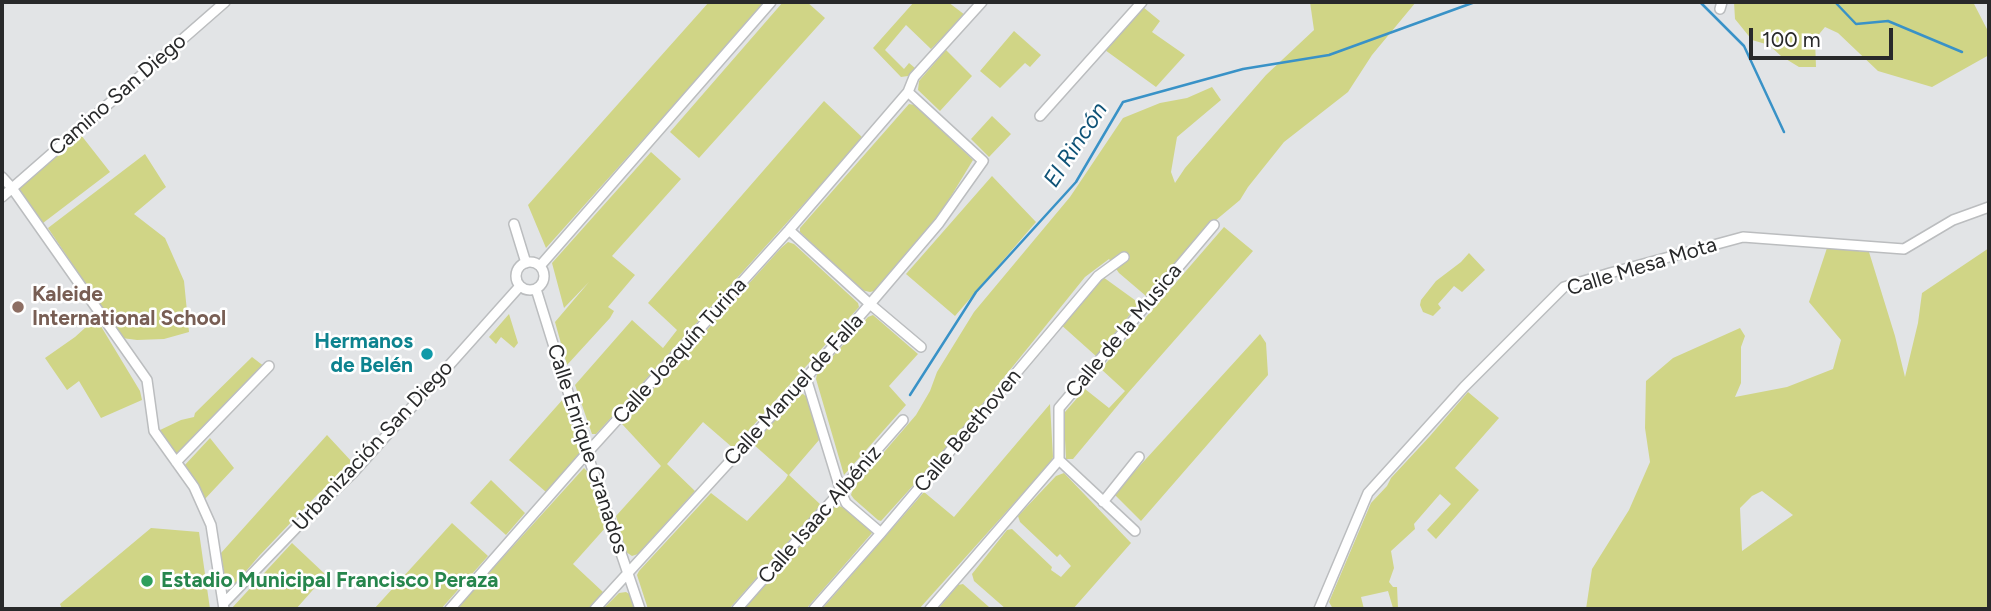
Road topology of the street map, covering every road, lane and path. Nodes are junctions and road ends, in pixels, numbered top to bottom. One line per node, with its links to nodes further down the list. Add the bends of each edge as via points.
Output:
1 (225, 2): 8 (street, Camino San Diego)
2 (771, 2): 16 (street)
3 (982, 2): 5 (street, Calle Joaquín Turina, via 914,77)
4 (1142, 2): 6 (street)
5 (908, 92): 13 (street, Calle Joaquín Turina); 19 (street, Calle Manuel de Falla, via 983,162 939,223)
6 (1041, 116)
7 (2, 177): 8 (street)
8 (12, 188): 9 (street, Camino San Diego); 27 (street, via 147,380 154,431)
9 (2, 197)
10 (1989, 207): 40 (street, Calle Mesa Mota, via 1953,220 1904,248 1743,237 1564,287 1464,387 1368,493)
11 (514, 224): 15 (street)
12 (1214, 225): 26 (street, Calle de la Musica, via 1059,408)
13 (789, 230): 19 (street); 24 (street, Calle Joaquín Turina)
14 (1124, 257): 31 (street, Calle Beethoven, via 1098,276)
15 (526, 263): 16 (street); 17 (street, via 517,272)
16 (540, 266): 18 (street, via 544,279)
17 (520, 286): 18 (street); 33 (street, Urbanización San Diego, via 353,473)
18 (536, 289): 24 (street, Calle Enrique Granados)
19 (870, 304): 20 (street); 22 (street, Calle Manuel de Falla)
20 (921, 347)
21 (269, 366): 27 (street)
22 (806, 378): 28 (street); 32 (street, Calle Manuel de Falla)
23 (903, 420): 28 (street, Calle Isaac Albéniz)
24 (587, 453): 32 (street, Calle Enrique Granados); 34 (street, Calle Joaquín Turina)
25 (1139, 457): 29 (street)
26 (1059, 460): 29 (street); 39 (street)
27 (176, 462): 33 (street, via 194,487 211,525)
28 (841, 492): 31 (street, via 846,503); 37 (street, Calle Isaac Albéniz)
29 (1103, 502): 30 (street)
30 (1135, 531)
31 (881, 533): 38 (street, Calle Beethoven)
32 (628, 573): 35 (street, Calle Manuel de Falla); 36 (street, Calle Enrique Granados)
33 (224, 606)
34 (450, 609)
35 (595, 609)
36 (640, 609)
37 (737, 609)
38 (814, 609)
39 (930, 609)
40 (1319, 609)

